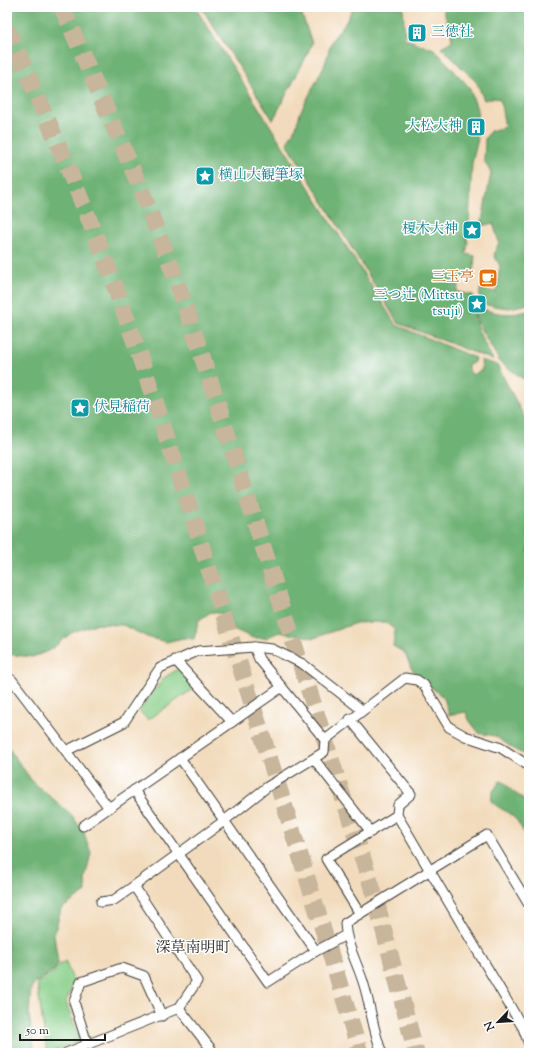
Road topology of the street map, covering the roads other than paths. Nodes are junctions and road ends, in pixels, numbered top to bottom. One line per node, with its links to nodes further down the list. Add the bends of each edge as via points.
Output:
1 (254, 647): 2 (street, via 198,651); 4 (street, via 259,659); 5 (street, via 272,650 303,664)
2 (175, 660): 7 (street); 9 (street, via 160,668 124,722)
3 (7, 678): 9 (street, via 12,680)
4 (282, 687): 7 (street); 8 (street)
5 (362, 710): 6 (street); 12 (street, via 405,678 417,680 424,685 449,728 501,748)
6 (350, 720): 8 (street); 15 (street, via 411,794 398,805)
7 (232, 722): 10 (street)
8 (325, 740): 11 (street, via 324,752)
9 (66, 751): 14 (street)
10 (180, 758): 13 (street); 16 (street)
11 (314, 759): 16 (street, via 267,787); 18 (street)
12 (529, 766)
13 (134, 790): 14 (street); 19 (street)
14 (109, 808): 17 (street)
15 (398, 815): 18 (street); 20 (street)
16 (224, 821): 19 (street); 26 (street)
17 (83, 826)
18 (371, 832): 24 (street, via 326,859)
19 (178, 854): 21 (street); 26 (street, via 268,982)
20 (430, 871): 23 (street, via 487,836); 24 (street); 30 (street, via 523,1028)
21 (134, 886): 22 (street, via 114,900); 27 (street, via 197,981)
22 (101, 902)
23 (529, 905)
24 (360, 914): 25 (street, via 345,923)
25 (346, 935): 26 (street); 33 (street, via 364,985)
26 (316, 951)
27 (179, 1008): 28 (street); 32 (street)
28 (162, 1016): 29 (street, via 105,1039); 29 (street, via 144,976 122,968 81,982 74,1002)
29 (87, 1043): 31 (street)
30 (529, 1044)
31 (66, 1053)
32 (214, 1053)
33 (382, 1053)

